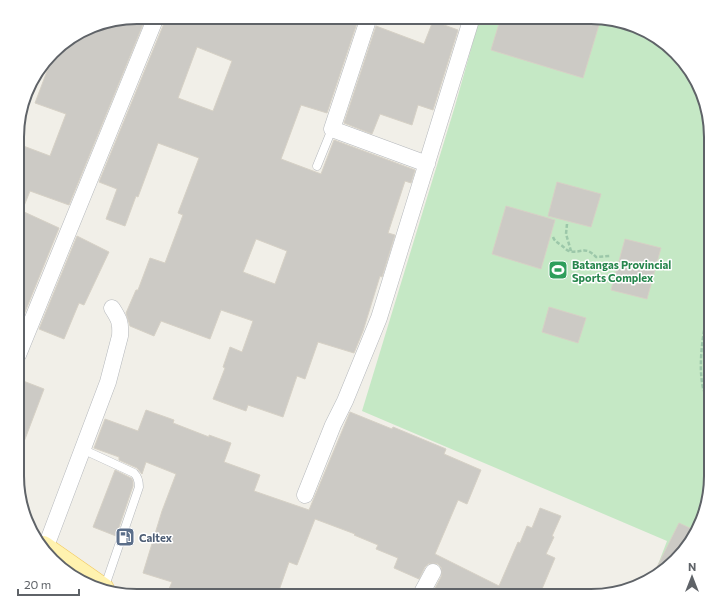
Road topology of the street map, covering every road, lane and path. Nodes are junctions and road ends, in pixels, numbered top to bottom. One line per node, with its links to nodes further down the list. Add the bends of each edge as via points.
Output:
1 (153, 24): 13 (street)
2 (367, 24): 4 (street)
3 (470, 24): 5 (street)
4 (332, 129): 5 (street); 6 (lane)
5 (427, 164): 16 (street, via 379,318)
6 (317, 166)
7 (567, 224): 9 (path, via 566,234)
8 (553, 236): 9 (path, via 555,242)
9 (571, 251): 10 (path, via 586,250 596,257)
10 (610, 256)
11 (112, 308): 15 (street, via 120,322 120,336 108,382)
12 (704, 337): 14 (path, via 701,365)
13 (24, 340)
14 (704, 390)
15 (82, 449): 17 (street); 21 (lane, via 134,472 139,481)
16 (305, 495)
17 (46, 543)
18 (62, 560): 20 (main road)
19 (433, 572): 22 (street)
20 (84, 576)
21 (105, 584)
22 (424, 589)

